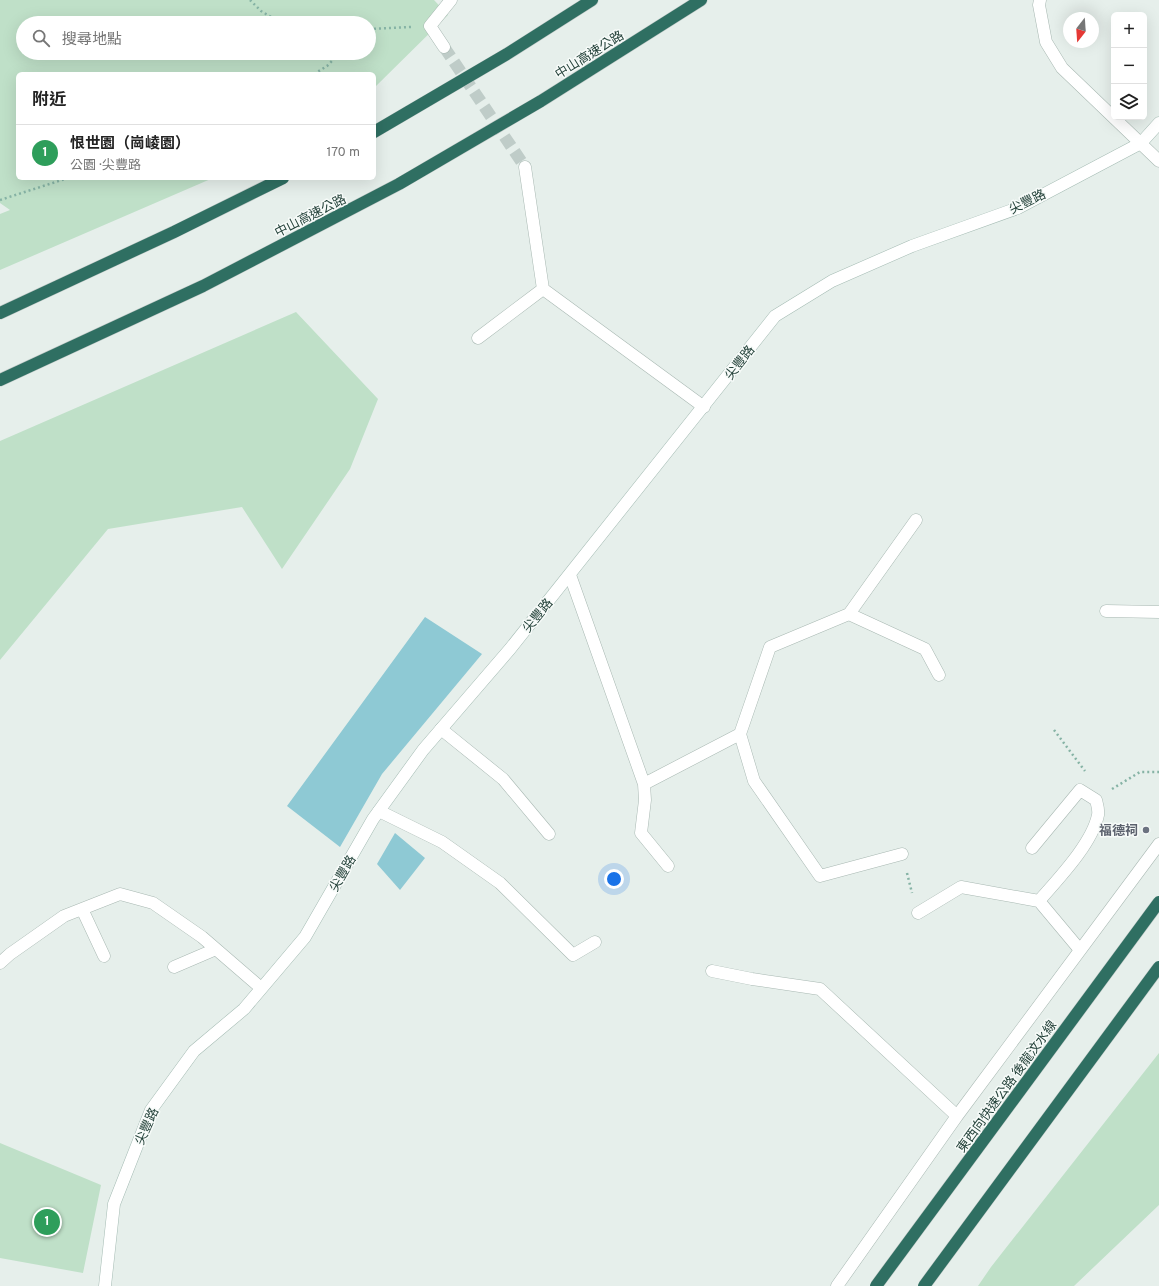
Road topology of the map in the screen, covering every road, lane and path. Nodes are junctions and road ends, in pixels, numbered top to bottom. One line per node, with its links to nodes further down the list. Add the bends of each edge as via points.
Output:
1 (250, 0): 6 (path)
2 (451, 0): 7 (street)
3 (592, 0): 13 (highway, via 507,54)
4 (701, 0): 23 (highway, 中山高速公路, via 541,101 399,184 203,286)
5 (1040, 0): 14 (street, via 1046,42 1062,68)
6 (269, 16)
7 (430, 26): 8 (path); 9 (street)
8 (376, 29)
9 (444, 47)
10 (333, 60): 11 (path)
11 (317, 72)
12 (1159, 123): 14 (street, 尖豐路)
13 (376, 131)
14 (1141, 143): 15 (street); 24 (street, 尖豐路, via 1018,208 912,246 832,281 775,316)
15 (1159, 161)
16 (525, 167): 20 (street)
17 (62, 180): 19 (path)
18 (280, 180): 21 (highway)
19 (0, 200)
20 (543, 289): 22 (street); 24 (street)
21 (0, 313)
22 (478, 338)
23 (0, 380)
24 (704, 407): 26 (street, 尖豐路)
25 (916, 520): 29 (street)
26 (570, 575): 31 (street, 尖豐路); 36 (street)
27 (1106, 611): 28 (street)
28 (1159, 612)
29 (849, 614): 30 (street, via 925,649); 33 (street, via 770,648)
30 (939, 675)
31 (441, 730): 38 (street, 尖豐路, via 423,750); 39 (street, via 503,779)
32 (1054, 730): 35 (path)
33 (740, 734): 36 (street); 42 (street, via 754,781 820,876)
34 (1159, 772): 37 (path, via 1140,772)
35 (1086, 774)
36 (644, 784): 43 (street, via 641,833)
37 (1096, 800): 41 (street, via 1080,790); 44 (street, via 1098,813 1092,833 1065,872)
38 (379, 811): 48 (street, via 442,842 500,883 573,955); 56 (street, 尖豐路, via 305,937)
39 (549, 834)
40 (1159, 844): 50 (street)
41 (1032, 848)
42 (902, 854): 47 (path)
43 (668, 866)
44 (1038, 901): 47 (street, via 961,887); 50 (street)
45 (1159, 902): 60 (highway, 東西向快速公路 後龍汶水線, bridge)
46 (82, 909): 49 (street, via 120,894 153,903); 51 (street); 52 (street, via 64,916)
47 (918, 913)
48 (595, 942)
49 (216, 949): 53 (street); 56 (street)
50 (1080, 950): 57 (street)
51 (104, 956)
52 (0, 963)
53 (174, 967)
54 (1159, 967): 61 (highway, bridge)
55 (712, 972): 57 (street, via 820,989)
56 (261, 988): 58 (street, 尖豐路, via 244,1009 194,1050 151,1110 114,1204)
57 (957, 1116): 59 (street)
58 (105, 1286)
59 (837, 1286)
60 (876, 1286)
61 (924, 1286)

